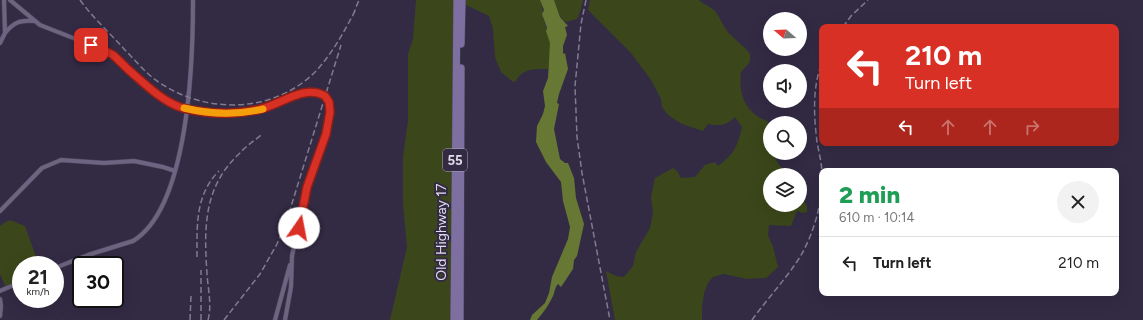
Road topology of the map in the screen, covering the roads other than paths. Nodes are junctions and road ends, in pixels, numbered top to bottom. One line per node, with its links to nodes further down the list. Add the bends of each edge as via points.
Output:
1 (4, 0): 6 (street)
2 (10, 0): 5 (street)
3 (193, 0): 8 (street)
4 (461, 0): 19 (main road, Old Highway 17 / 55); 20 (main road, Old Highway 17 / 55)
5 (34, 21): 6 (street, via 17,22); 8 (street, via 113,55 166,100)
6 (5, 33): 7 (street)
7 (0, 43)
8 (187, 109): 9 (street); 11 (street, via 206,112 246,112 266,108 308,92 325,96 329,102 330,112 326,134 307,187)
9 (175, 171): 10 (street, via 134,161 104,163 61,160 42,168); 12 (street, via 162,206 149,227 138,238 130,243)
10 (0, 211)
11 (293, 256): 17 (street); 18 (street)
12 (64, 264)
13 (12, 286): 14 (street)
14 (0, 291)
15 (0, 299): 16 (street)
16 (0, 316)
17 (275, 320)
18 (285, 320)
19 (454, 320)
20 (460, 320)

